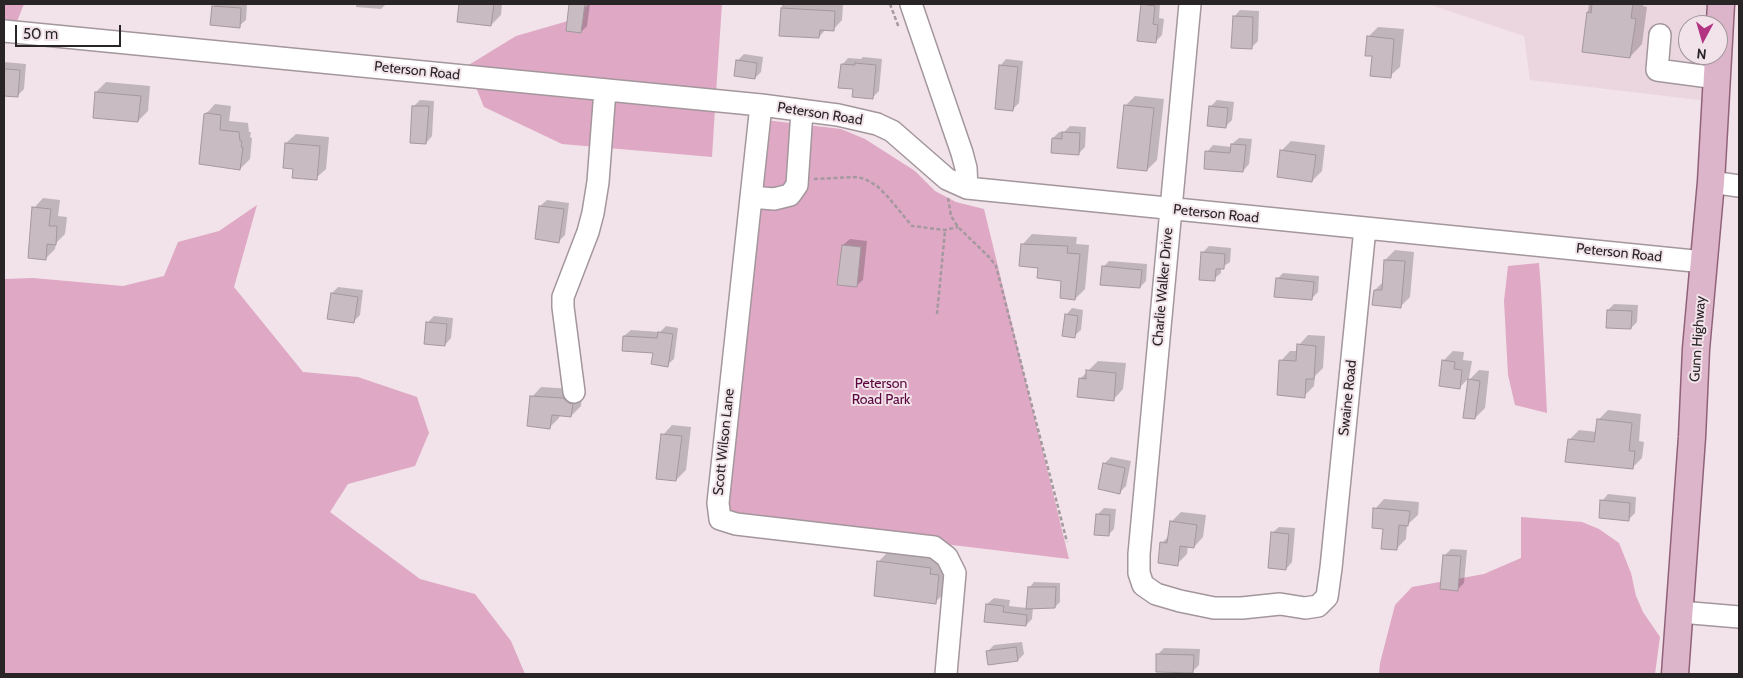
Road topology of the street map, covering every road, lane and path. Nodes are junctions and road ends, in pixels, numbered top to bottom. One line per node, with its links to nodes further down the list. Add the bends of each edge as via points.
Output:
1 (911, 4): 13 (street, via 962,153)
2 (1190, 4): 15 (street, Charlie Walker Drive)
3 (1721, 4): 6 (main road, Gunn Highway)
4 (4, 31): 7 (street, Peterson Road)
5 (1660, 35): 6 (street, via 1656,70)
6 (1717, 78): 11 (main road, Gunn Highway)
7 (605, 90): 8 (street, Peterson Road); 22 (street, via 593,213 563,307)
8 (761, 105): 9 (street, Peterson Road); 14 (street, Scott Wilson Lane)
9 (802, 111): 13 (street, Peterson Road, via 852,118 892,131 947,179); 14 (street, via 796,185 790,195 774,199)
10 (814, 179): 18 (path, via 865,179 877,186 912,226)
11 (1711, 182): 12 (street); 19 (main road, Gunn Highway)
12 (1739, 186)
13 (966, 188): 15 (street, Peterson Road)
14 (751, 197): 27 (street, Scott Wilson Lane, via 718,503 720,519 736,524 934,547 947,557 955,573)
15 (1171, 209): 17 (street, Peterson Road); 24 (street, Charlie Walker Drive, via 1142,510 1139,572 1143,585 1156,594 1214,608 1280,604 1305,608 1318,606 1327,597)
16 (958, 227): 18 (path)
17 (1365, 228): 19 (street, Peterson Road); 24 (street, Swaine Road)
18 (945, 230): 21 (path)
19 (1704, 262): 25 (main road, Gunn Highway)
20 (996, 266): 23 (path)
21 (937, 314)
22 (574, 392)
23 (1067, 542)
24 (1331, 568)
25 (1680, 612): 26 (street); 28 (main road, Gunn Highway)
26 (1739, 617)
27 (946, 674)
28 (1675, 674)

